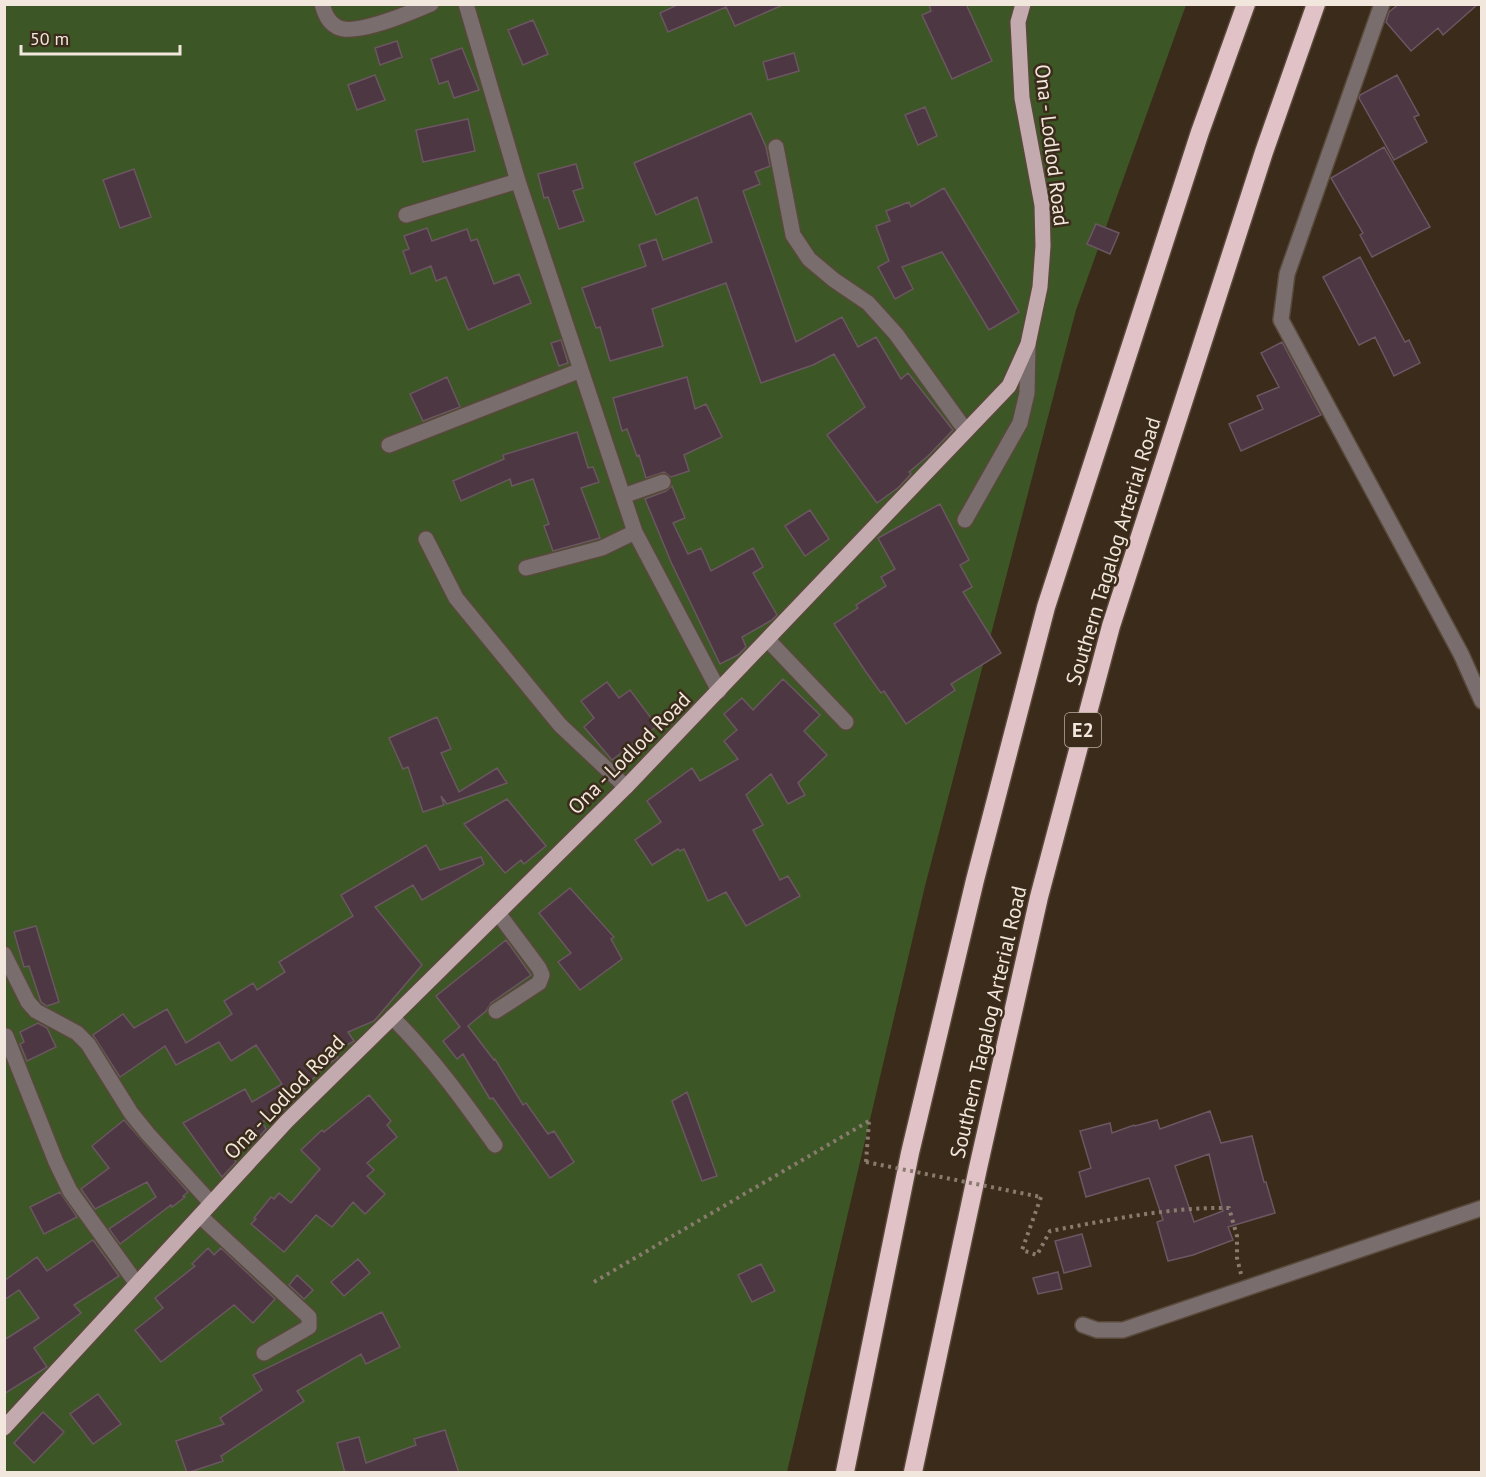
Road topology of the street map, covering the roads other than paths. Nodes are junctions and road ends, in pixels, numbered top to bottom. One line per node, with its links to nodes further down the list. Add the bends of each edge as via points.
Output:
1 (322, 4): 2 (street, via 334,26 348,30)
2 (431, 4)
3 (466, 4): 9 (street)
4 (1023, 4): 11 (main road, Ona - Lodlod Road, via 1018,22 1022,98 1042,205 1043,246 1040,287)
5 (1246, 4): 39 (highway, Southern Tagalog Arterial Road, via 1200,132 1046,607 910,1153)
6 (1316, 4): 40 (highway, Southern Tagalog Arterial Road / E2, via 1264,152 1111,626 1039,897)
7 (1382, 4): 23 (street, via 1287,274 1281,320 1461,654)
8 (776, 147): 13 (street, via 793,235 809,259 868,303 896,334)
9 (519, 182): 10 (street); 12 (street)
10 (406, 215)
11 (1028, 344): 13 (main road, Ona - Lodlod Road, via 1009,386); 17 (street, via 1027,393 1020,423)
12 (581, 370): 14 (street); 16 (street)
13 (966, 431): 21 (main road, Ona - Lodlod Road)
14 (389, 445)
15 (663, 482): 16 (street)
16 (623, 496): 18 (street)
17 (965, 520)
18 (635, 532): 20 (street, via 602,548); 22 (street)
19 (426, 539): 25 (street, via 456,598 560,725)
20 (526, 568)
21 (768, 640): 22 (main road, Ona - Lodlod Road); 24 (street)
22 (719, 691): 25 (main road, Ona - Lodlod Road)
23 (1482, 701)
24 (846, 722)
25 (626, 787): 26 (main road, Ona - Lodlod Road)
26 (498, 913): 28 (street, via 542,975 539,982); 29 (main road, Ona - Lodlod Road)
27 (4, 954): 32 (street, via 28,1002 88,1044 137,1120)
28 (496, 1011)
29 (392, 1017): 31 (street, via 450,1082); 32 (main road, Ona - Lodlod Road)
30 (6, 1036): 35 (street, via 70,1191)
31 (495, 1145)
32 (211, 1203): 34 (main road, Ona - Lodlod Road)
33 (1482, 1208): 36 (street, via 1123,1330 1097,1330)
34 (200, 1216): 35 (main road, Ona - Lodlod Road); 37 (street, via 309,1317 309,1327)
35 (137, 1284): 38 (main road, Ona - Lodlod Road)
36 (1083, 1325)
37 (264, 1353)
38 (4, 1428)
39 (845, 1473)
40 (913, 1473)

